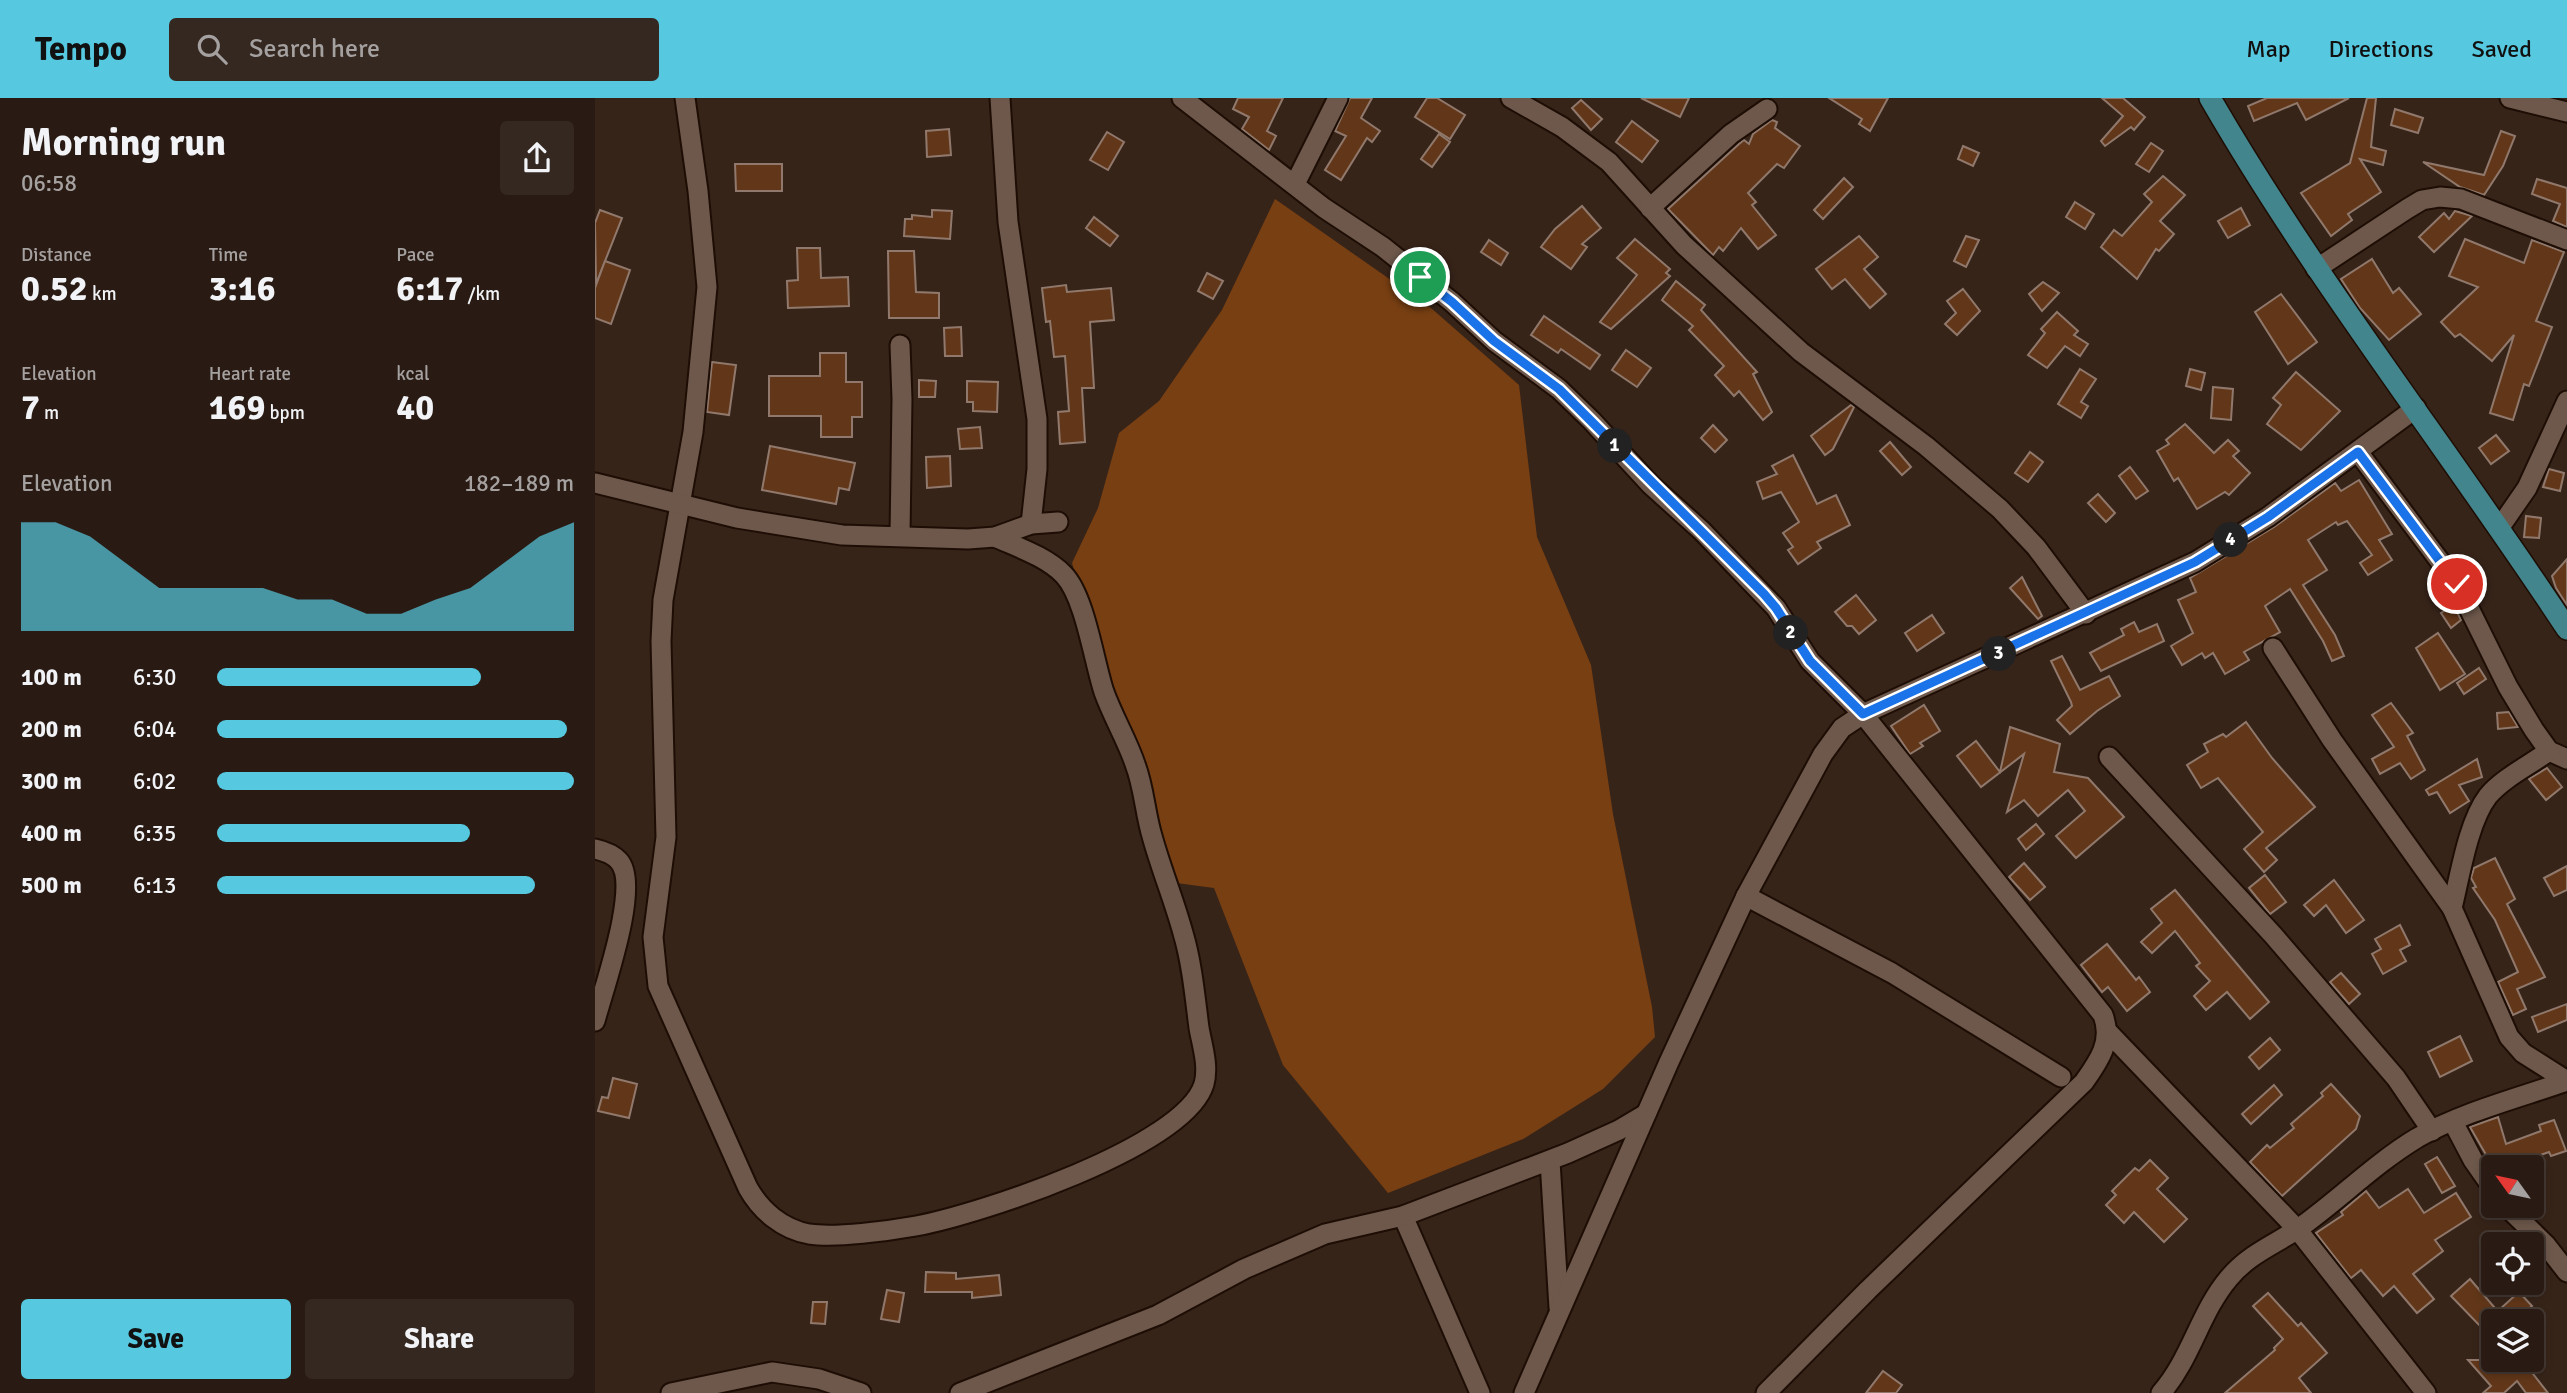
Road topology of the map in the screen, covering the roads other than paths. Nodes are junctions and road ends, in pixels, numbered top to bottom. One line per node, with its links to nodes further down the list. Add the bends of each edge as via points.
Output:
1 (685, 98): 19 (street, via 707,287 692,432)
2 (1000, 98): 21 (street, via 1008,222 1037,419)
3 (1182, 98): 10 (street)
4 (1338, 98): 10 (street)
5 (1511, 98): 11 (street, via 1587,144)
6 (2210, 98): 13 (main road)
7 (2510, 98): 9 (street)
8 (1767, 109): 11 (street, via 1731,134)
9 (2567, 112)
10 (1295, 184): 28 (street, via 1383,247 1559,389 1764,594 1810,661)
11 (1650, 208): 25 (street, via 1801,352 1926,446 2000,509 2036,547)
12 (2567, 240): 13 (street, via 2461,199 2440,197 2422,200)
13 (2316, 269): 16 (main road)
14 (899, 345): 23 (street)
15 (2567, 401): 22 (street, via 2526,488)
16 (2416, 408): 17 (street); 22 (main road)
17 (2358, 452): 25 (street, via 2268,517 2195,562); 29 (street, via 2457,584 2508,687)
18 (595, 483): 19 (street)
19 (679, 503): 23 (street, via 842,535); 24 (street, via 661,641 666,837 653,937 658,986 758,1206 791,1229 810,1234 917,1226 1026,1194 1142,1142 1176,1118 1203,1084 1205,1061 1184,936 1152,836 1136,766 1104,693 1091,638 1072,588 1064,574 1048,563)
20 (1058, 522): 21 (street)
21 (1031, 524): 24 (street)
22 (2500, 527): 26 (main road)
23 (900, 535): 24 (street)
24 (995, 537)
25 (2086, 614): 28 (street)
26 (2567, 629)
27 (2273, 648): 33 (street, via 2332,740)
28 (1863, 714): 32 (street, via 1842,728 1823,754); 35 (street, via 2095,1003)
29 (2558, 755): 33 (street, via 2495,789 2484,802)
30 (2109, 757): 40 (street, via 2273,935 2396,1079)
31 (595, 849): 34 (street, via 620,862 627,880 627,901)
32 (1746, 896): 36 (street, via 1892,973); 38 (street)
33 (2452, 908): 37 (street, via 2509,1037 2523,1053)
34 (595, 1021)
35 (2108, 1032): 45 (street); 54 (street, via 2105,1049 2084,1082)
36 (2061, 1077)
37 (2567, 1081): 39 (street)
38 (1646, 1114): 41 (street); 47 (street)
39 (2453, 1122): 40 (street); 42 (street)
40 (2432, 1131): 45 (street, via 2403,1147)
41 (1550, 1161): 43 (street); 47 (street)
42 (2481, 1171)
43 (1403, 1216): 51 (street, via 1325,1234 1244,1269 1158,1315); 52 (street)
44 (2518, 1218): 46 (street)
45 (2297, 1229): 48 (street, via 2251,1256 2228,1279); 56 (street)
46 (2567, 1272)
47 (1559, 1309): 53 (street)
48 (2180, 1384): 55 (street)
49 (671, 1393): 50 (street, via 772,1372 819,1379)
50 (861, 1393)
51 (960, 1393)
52 (1480, 1393)
53 (1524, 1393)
54 (1766, 1393)
55 (2161, 1393)
56 (2426, 1393)

